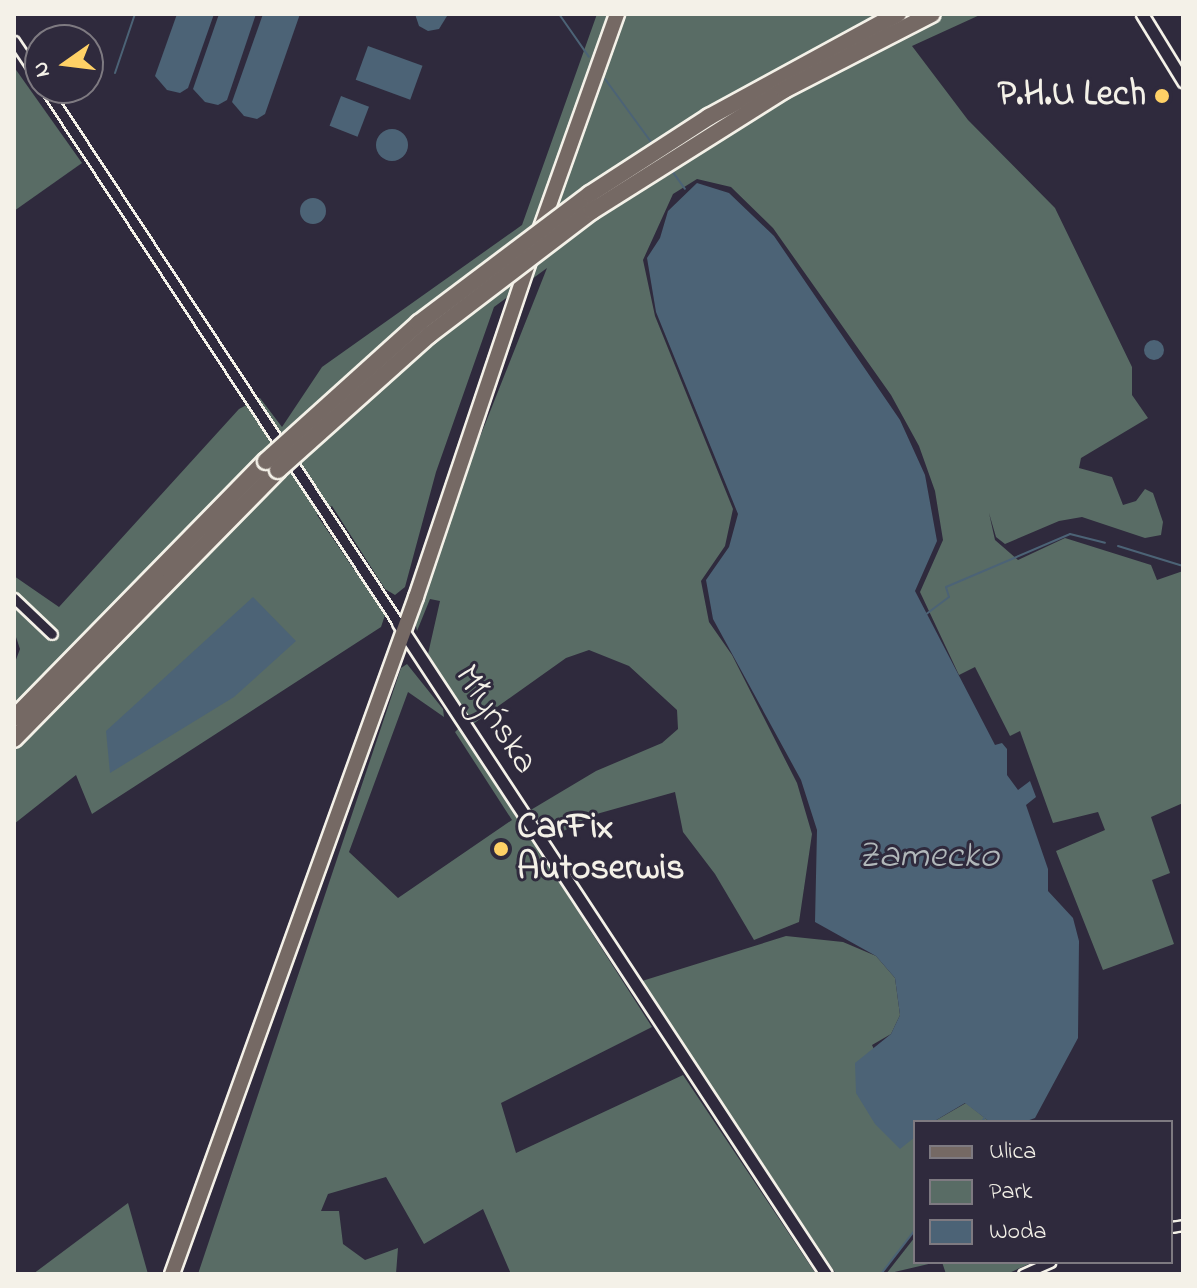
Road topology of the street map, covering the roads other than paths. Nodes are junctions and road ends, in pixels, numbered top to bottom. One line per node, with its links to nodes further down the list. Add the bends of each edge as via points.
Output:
1 (617, 14): 9 (main road)
2 (898, 14): 7 (highway, bridge, via 709,117 590,194 419,323)
3 (932, 14): 7 (highway, bridge, via 784,90 592,211 440,326)
4 (1142, 14): 5 (street)
5 (1183, 81)
6 (56, 104): 9 (street, Młyńska)
7 (272, 466): 11 (highway); 12 (highway)
8 (14, 598): 10 (street)
9 (400, 628): 14 (main road); 15 (street, Młyńska)
10 (52, 634)
11 (14, 718)
12 (14, 739)
13 (1046, 1264): 16 (street)
14 (172, 1274)
15 (826, 1274)
16 (1023, 1274)

